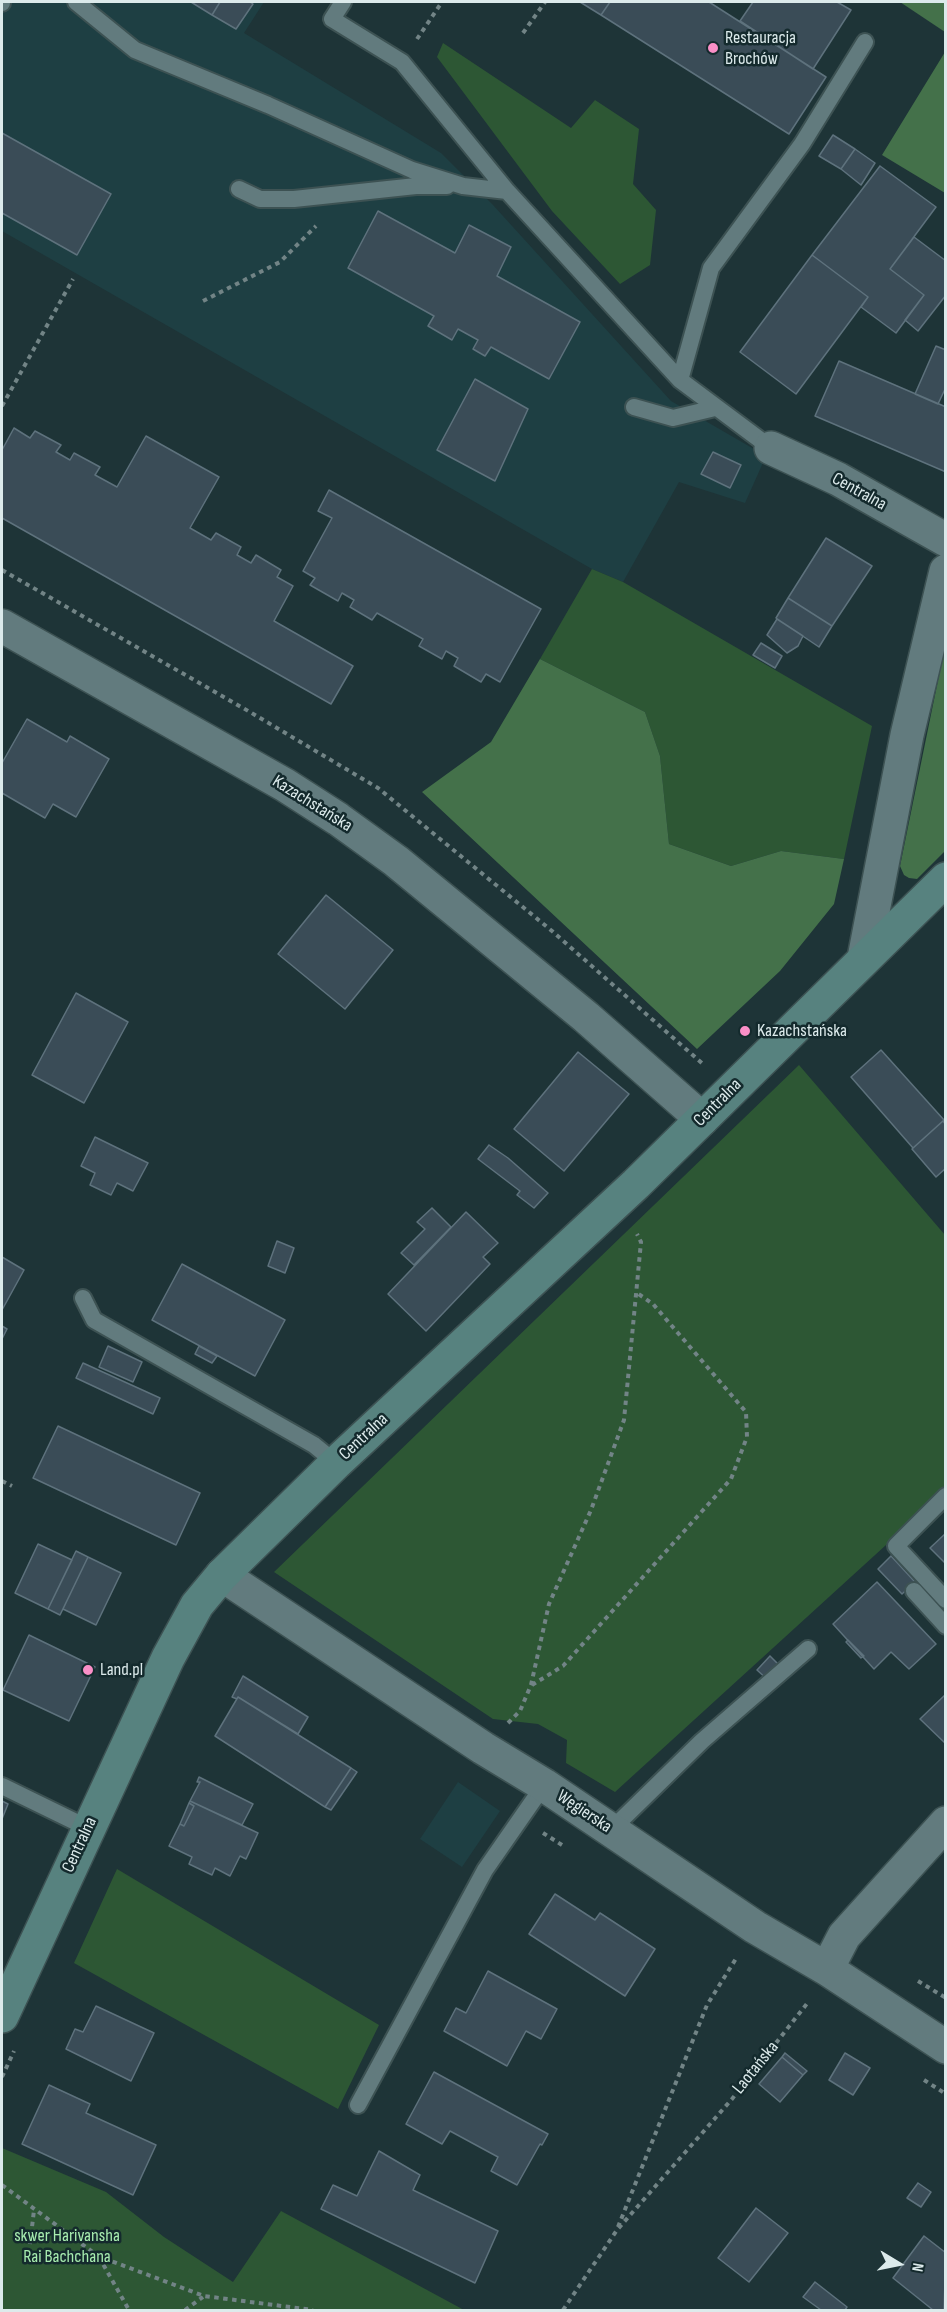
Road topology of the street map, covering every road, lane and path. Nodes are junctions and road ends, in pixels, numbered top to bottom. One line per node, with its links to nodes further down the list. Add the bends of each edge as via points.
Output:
1 (76, 2): 8 (lane, via 135,50 412,170)
2 (344, 2): 7 (lane, via 332,19)
3 (442, 2): 7 (path)
4 (545, 2): 5 (path)
5 (523, 33)
6 (866, 42): 14 (lane, via 801,144 711,268)
7 (402, 62): 10 (lane)
8 (463, 186): 10 (lane); 11 (lane)
9 (238, 189): 11 (lane, via 260,199)
10 (507, 190): 14 (lane)
11 (352, 191): 13 (path, via 280,262)
12 (73, 279): 15 (path)
13 (203, 302)
14 (680, 380): 17 (lane)
15 (2, 406)
16 (634, 407): 17 (lane, via 674,418)
17 (716, 408): 18 (lane)
18 (771, 448): 19 (street, Centralna, via 838,479)
19 (945, 540)
20 (945, 571): 23 (street, via 907,735)
21 (2, 626): 24 (street, Kazachstańska, via 285,785 338,819 396,861 577,1010)
22 (945, 879): 23 (street, Centralna)
23 (864, 958): 24 (street, Centralna)
24 (702, 1119): 28 (street, Centralna)
25 (633, 1227): 26 (path, via 641,1242)
26 (636, 1293): 37 (path, via 624,1420 591,1510 549,1604); 37 (path, via 653,1304 746,1412 747,1437 731,1479 563,1666)
27 (83, 1298): 28 (lane, via 94,1320 314,1445)
28 (336, 1464): 32 (street, Centralna)
29 (2, 1481): 30 (path)
30 (12, 1486)
31 (945, 1496): 34 (lane, via 896,1546)
32 (222, 1575): 38 (street, Węgierska); 42 (street, Centralna, via 197,1605 168,1658)
33 (914, 1592): 35 (lane)
34 (945, 1600)
35 (945, 1626)
36 (808, 1649): 43 (lane, via 702,1741)
37 (531, 1685): 38 (path, via 520,1711)
38 (483, 1748): 39 (street, Węgierska)
39 (544, 1785): 43 (street, Węgierska); 48 (lane, via 485,1870)
40 (2, 1786): 42 (lane)
41 (945, 1823): 45 (street, via 844,1936)
42 (88, 1828): 46 (street, Centralna)
43 (611, 1830): 44 (street, Węgierska)
44 (755, 1927): 45 (street, Węgierska); 51 (path, via 707,2005)
45 (827, 1969): 47 (street, Węgierska); 51 (path, Laotańska, via 808,2003 768,2054)
46 (2, 2016)
47 (945, 2047)
48 (358, 2105)
49 (2, 2185): 50 (path)
50 (34, 2209): 52 (path); 53 (path)
51 (617, 2230): 58 (path, Laotańska)
52 (30, 2244)
53 (98, 2256): 54 (path); 55 (path)
54 (204, 2296): 56 (path); 57 (path)
55 (129, 2310)
56 (185, 2310)
57 (313, 2310)
58 (563, 2310)

